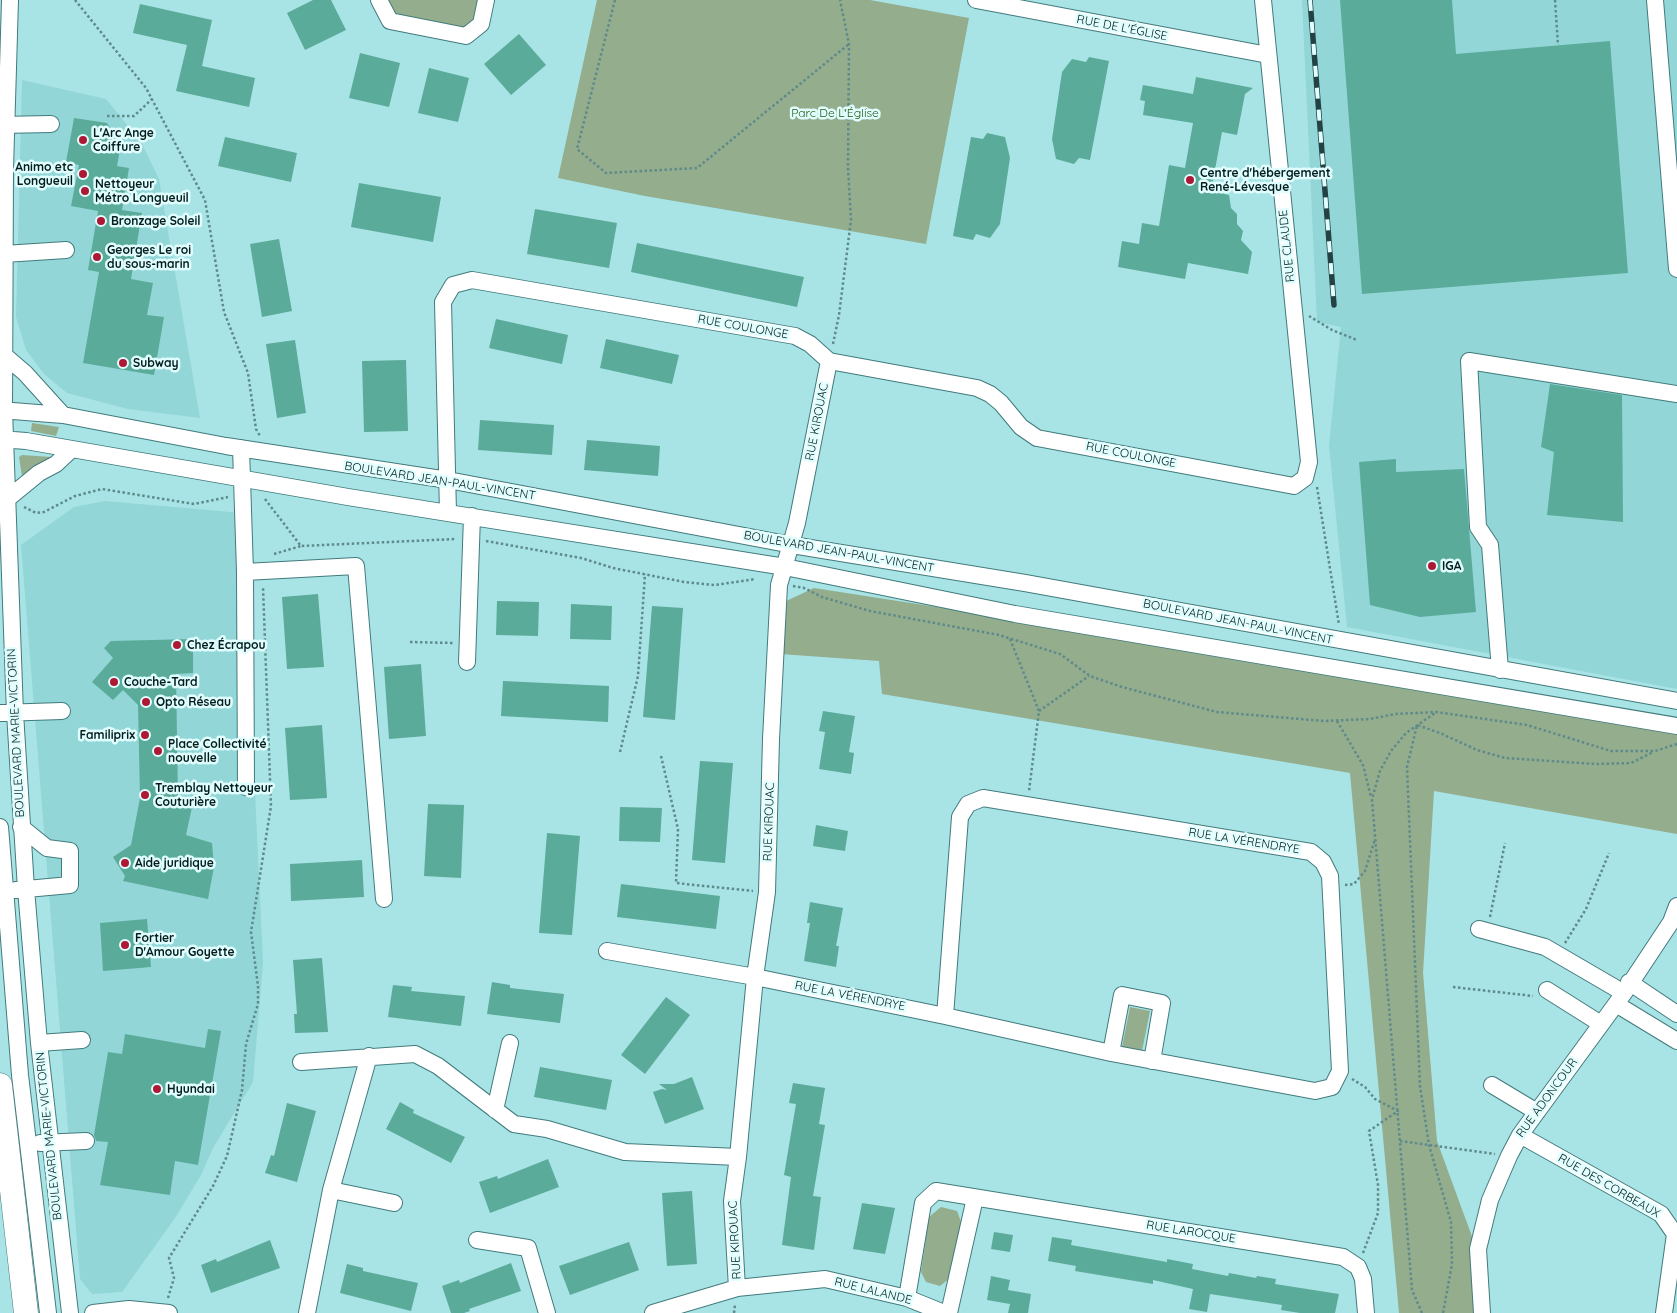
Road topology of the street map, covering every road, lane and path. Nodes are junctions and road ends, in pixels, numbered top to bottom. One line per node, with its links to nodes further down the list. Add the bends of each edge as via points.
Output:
1 (10, 0): 17 (street, BOULEVARD MARIE-VICTORIN)
2 (75, 0): 14 (path)
3 (378, 0): 4 (street, via 390,21 466,36 482,24)
4 (486, 0)
5 (615, 0): 11 (path, via 578,149 606,172 697,168)
6 (840, 0): 11 (path)
7 (976, 0): 13 (street, RUE DE L'ÉGLISE)
8 (1263, 0): 13 (street, RUE CLAUDE)
9 (1555, 0): 12 (path)
10 (1655, 0): 20 (street)
11 (849, 44): 24 (path, via 851,220 840,315)
12 (1558, 46)
13 (1268, 55): 21 (street, RUE CLAUDE)
14 (152, 99): 15 (path, via 134,116); 28 (path, via 207,209 224,312 248,373 256,430)
15 (107, 116)
16 (51, 124): 17 (street)
17 (3, 125): 19 (street, BOULEVARD MARIE-VICTORIN)
18 (66, 250): 19 (street)
19 (4, 254): 23 (street, BOULEVARD MARIE-VICTORIN)
20 (1677, 269)
21 (1294, 308): 22 (path); 32 (street, RUE CLAUDE)
22 (1357, 340)
23 (4, 355): 26 (street, BOULEVARD MARIE-VICTORIN); 27 (street, via 25,372)
24 (830, 361): 32 (street, RUE COULONGE, via 977,388 1001,403 1021,427 1037,438 1294,486 1305,478); 34 (street, RUE COULONGE, via 796,336 472,280 453,285 442,302); 42 (street, RUE KIROUAC)
25 (1677, 394): 56 (street, via 1469,361 1478,526 1490,545)
26 (2, 410): 27 (street, BOULEVARD JEAN-PAUL-VINCENT); 29 (street, BOULEVARD MARIE-VICTORIN)
27 (63, 415): 30 (street, BOULEVARD JEAN-PAUL-VINCENT)
28 (263, 437)
29 (2, 439): 31 (street, BOULEVARD JEAN-PAUL-VINCENT); 37 (street, BOULEVARD MARIE-VICTORIN)
30 (241, 448): 33 (street); 34 (street, BOULEVARD JEAN-PAUL-VINCENT)
31 (72, 449): 33 (street, BOULEVARD JEAN-PAUL-VINCENT); 37 (street)
32 (1309, 462): 52 (path, via 1319,492)
33 (242, 479): 39 (street, BOULEVARD JEAN-PAUL-VINCENT); 46 (street)
34 (448, 480): 39 (street, RUE COULONGE); 42 (street, BOULEVARD JEAN-PAUL-VINCENT)
35 (232, 496): 38 (path, via 194,504 102,489 74,496 44,512 36,513)
36 (261, 496): 43 (path)
37 (6, 500): 62 (street, BOULEVARD MARIE-VICTORIN)
38 (24, 507)
39 (448, 513): 40 (street, BOULEVARD JEAN-PAUL-VINCENT)
40 (472, 516): 41 (street); 45 (street, BOULEVARD JEAN-PAUL-VINCENT)
41 (470, 538): 43 (path); 47 (path, via 581,558); 53 (street)
42 (792, 545): 45 (street, RUE KIROUAC); 52 (street, BOULEVARD JEAN-PAUL-VINCENT, via 1025,583)
43 (301, 546): 44 (path)
44 (266, 557)
45 (785, 567): 49 (street, RUE KIROUAC); 55 (street, BOULEVARD JEAN-PAUL-VINCENT, via 1015,614)
46 (245, 572): 70 (street); 82 (street, via 356,566)
47 (645, 574): 49 (path, via 715,585 758,578); 68 (path, via 638,676)
48 (262, 583): 124 (path, via 271,806 250,932 258,1004 246,1044 242,1090 227,1156 213,1186 169,1258 174,1278)
49 (779, 585): 50 (path, via 804,588 870,612); 81 (street, RUE KIROUAC)
50 (1010, 639): 57 (path, via 1060,654); 60 (path)
51 (410, 642): 53 (path)
52 (1342, 642): 55 (street); 56 (street, BOULEVARD JEAN-PAUL-VINCENT)
53 (467, 643): 54 (street)
54 (467, 662)
55 (1342, 670): 65 (street, BOULEVARD JEAN-PAUL-VINCENT)
56 (1500, 670): 58 (street, BOULEVARD JEAN-PAUL-VINCENT)
57 (1090, 676): 60 (path); 63 (path, via 1217,712)
58 (1677, 702)
59 (62, 711): 62 (street)
60 (1039, 711): 72 (path)
61 (1436, 712): 63 (path); 64 (path); 67 (path, via 1528,725 1611,751)
62 (7, 713): 74 (street, BOULEVARD MARIE-VICTORIN)
63 (1336, 720): 71 (path, via 1363,765)
64 (1417, 726): 67 (path, via 1505,758 1596,764 1631,762); 71 (path, via 1391,750 1380,771); 113 (path, via 1407,767 1420,1086)
65 (1677, 726)
66 (1677, 744): 67 (path)
67 (1655, 751)
68 (620, 752)
69 (661, 756): 81 (path, via 678,829 676,883)
70 (246, 787)
71 (1372, 799): 75 (path)
72 (1028, 805): 78 (street, RUE LA VÉRENDRYE, via 1311,852 1323,862); 92 (street, RUE LA VÉRENDRYE, via 983,798 968,804 960,817)
73 (0, 828): 80 (street, BOULEVARD MARIE-VICTORIN)
74 (21, 828): 79 (street, BOULEVARD MARIE-VICTORIN); 79 (street, via 47,848 70,851 70,885)
75 (1375, 838): 78 (path, via 1365,871 1354,884); 106 (path)
76 (1505, 843): 84 (path)
77 (1609, 853): 86 (path, via 1586,909)
78 (1331, 887): 102 (street, RUE LA VÉRENDRYE)
79 (26, 889): 80 (street); 96 (street, BOULEVARD MARIE-VICTORIN)
80 (4, 891): 112 (street, BOULEVARD MARIE-VICTORIN)
81 (767, 892): 87 (street, RUE KIROUAC)
82 (384, 899)
83 (1677, 906): 90 (street, RUE ADONCOUR, via 1671,922)
84 (1483, 930): 86 (street, via 1545,947)
85 (607, 951): 87 (street, RUE LA VÉRENDRYE)
86 (1558, 954): 90 (street)
87 (755, 977): 92 (street, RUE LA VÉRENDRYE); 115 (street, RUE KIROUAC)
88 (1453, 987): 89 (path, via 1537,996)
89 (1551, 992): 93 (street)
90 (1623, 993): 91 (street); 93 (street, RUE ADONCOUR); 95 (street)
91 (1677, 1014)
92 (945, 1016): 98 (street, RUE LA VÉRENDRYE)
93 (1600, 1024): 107 (street, RUE ADONCOUR)
94 (82, 1040): 96 (street)
95 (1677, 1041)
96 (39, 1043): 111 (street, BOULEVARD MARIE-VICTORIN)
97 (510, 1043): 105 (street)
98 (1111, 1053): 100 (street, RUE LA VÉRENDRYE); 100 (street, via 1122,995 1162,1003)
99 (369, 1056): 101 (street); 105 (street, via 415,1054 438,1066); 116 (street)
100 (1152, 1061): 102 (street, RUE LA VÉRENDRYE, via 1314,1091 1332,1087)
101 (301, 1062)
102 (1340, 1071): 106 (path, via 1365,1087 1375,1099)
103 (0, 1085): 127 (highway)
104 (1492, 1085): 107 (street)
105 (495, 1110): 115 (street, via 514,1124 547,1129 625,1152)
106 (1398, 1111): 110 (path); 121 (path, via 1369,1131 1378,1185 1378,1213)
107 (1537, 1112): 108 (street, RUE ADONCOUR)
108 (1520, 1135): 114 (street, RUE ADONCOUR); 140 (street, RUE DES CORBEAUX, via 1661,1214 1675,1234)
109 (86, 1141): 111 (street)
110 (1400, 1141): 113 (path); 137 (path, via 1412,1290)
111 (49, 1142): 112 (street); 129 (street, BOULEVARD MARIE-VICTORIN)
112 (28, 1144): 128 (street, BOULEVARD MARIE-VICTORIN)
113 (1429, 1145): 114 (path); 138 (path, via 1451,1222 1452,1264)
114 (1509, 1156): 139 (street, RUE ADONCOUR, via 1490,1200 1478,1250)
115 (738, 1157): 122 (street, RUE KIROUAC, via 732,1201)
116 (331, 1190): 118 (street); 131 (street)
117 (975, 1198): 121 (street, RUE LAROCQUE, via 1343,1257); 123 (street, RUE LAROCQUE, via 936,1191 923,1203); 135 (street)
118 (394, 1203)
119 (0, 1221): 126 (highway)
120 (477, 1240): 132 (street, via 528,1248)
121 (1358, 1267): 136 (street)
122 (737, 1288): 123 (street, RUE LALANDE, via 826,1279); 133 (street, RUE LALANDE)
123 (907, 1298): 134 (street, RUE LALANDE)
124 (168, 1306): 125 (street)
125 (145, 1311): 130 (street)
126 (11, 1313)
127 (26, 1313)
128 (48, 1313)
129 (70, 1313)
130 (93, 1313)
131 (307, 1313)
132 (547, 1313)
133 (653, 1313)
134 (944, 1313)
135 (950, 1313)
136 (1366, 1313)
137 (1422, 1313)
138 (1443, 1313)
139 (1482, 1313)
140 (1664, 1313)

